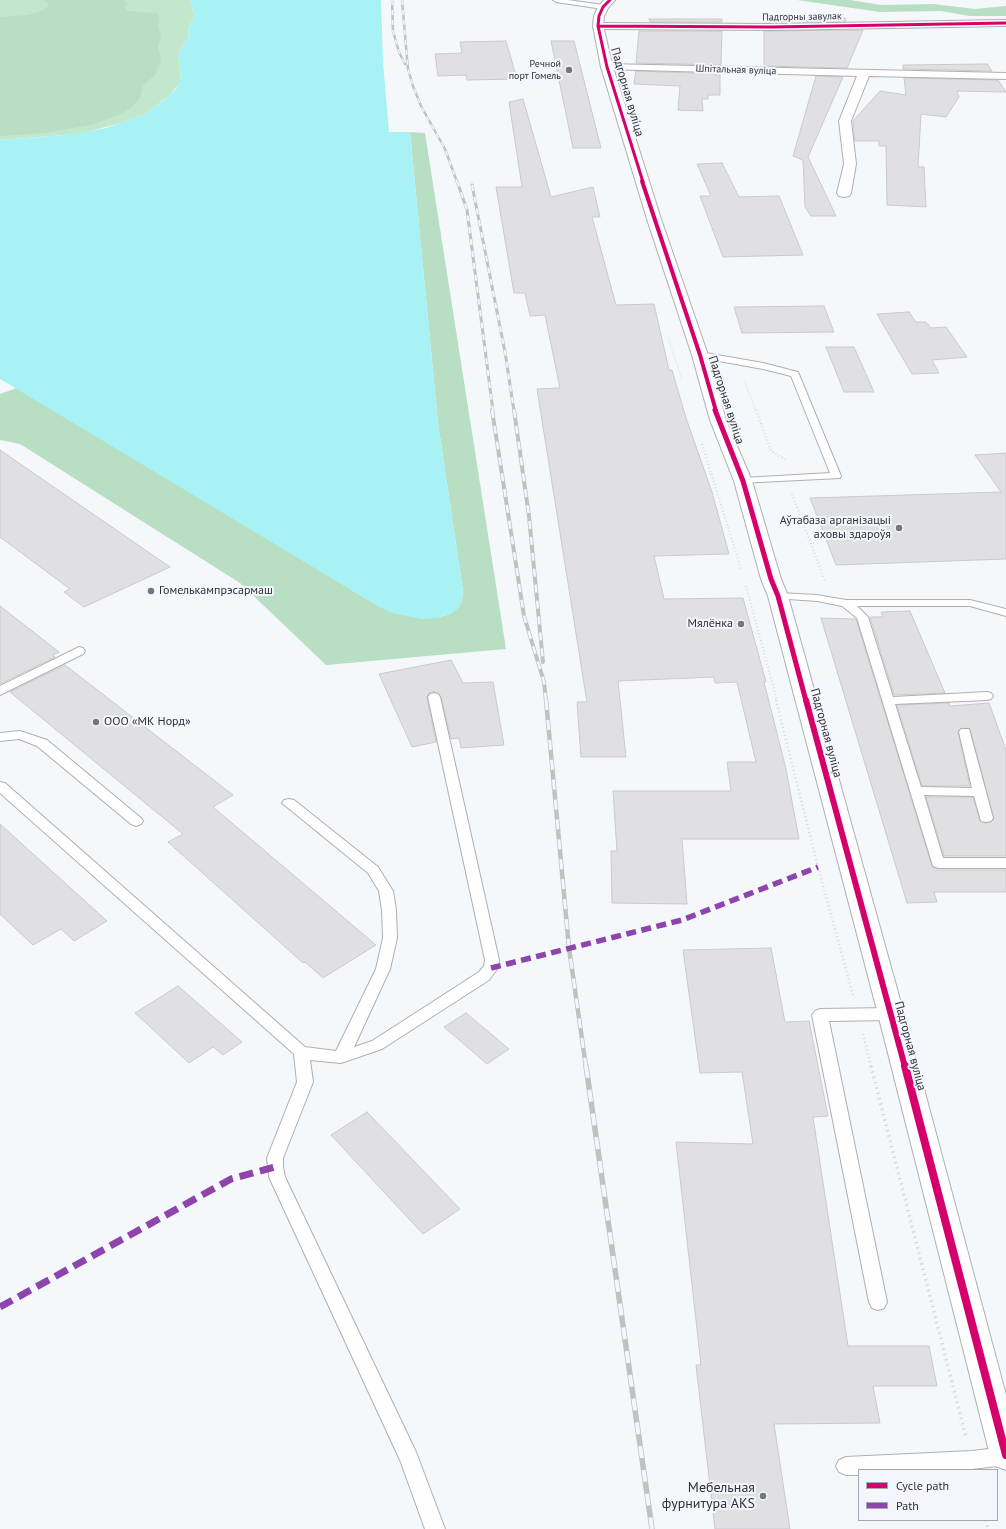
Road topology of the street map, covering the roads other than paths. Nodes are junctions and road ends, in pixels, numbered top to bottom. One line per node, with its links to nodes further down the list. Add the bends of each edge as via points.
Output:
1 (556, 0): 2 (lane)
2 (606, 3): 4 (street, via 599,16)
3 (1006, 23): 4 (street, Падгорны завулак, via 772,27)
4 (598, 26): 5 (street, Падгорная вуліца)
5 (607, 67): 6 (street, Шпітальная вуліца); 9 (street, Падгорная вуліца)
6 (864, 74): 7 (street, Шпітальная вуліца); 8 (street, via 845,121 850,164)
7 (1006, 76)
8 (844, 193)
9 (700, 355): 10 (street, Падгорная вуліца, via 718,420); 10 (lane, via 795,374 836,476)
10 (743, 481): 11 (street, Падгорная вуліца)
11 (778, 596): 12 (lane, via 818,598); 28 (street, Падгорная вуліца)
12 (846, 603): 13 (lane, via 970,602); 18 (lane, via 862,617)
13 (1006, 613)
14 (79, 651): 15 (lane)
15 (0, 690)
16 (987, 696): 18 (lane)
17 (434, 698): 30 (lane, via 492,960 491,968 484,976 377,1045)
18 (888, 701): 22 (lane)
19 (965, 732): 23 (lane)
20 (0, 737): 26 (lane, via 20,735 42,743)
21 (0, 786): 29 (lane)
22 (916, 791): 23 (lane); 27 (lane, via 938,863)
23 (980, 792): 25 (lane)
24 (289, 803): 30 (lane, via 373,870 386,891 390,938 383,969)
25 (986, 818)
26 (136, 821)
27 (1006, 863)
28 (891, 1014): 31 (lane, via 820,1015); 32 (street, Падгорная вуліца)
29 (301, 1052): 30 (lane); 34 (lane, via 305,1082 275,1158 277,1177 409,1458)
30 (341, 1057)
31 (878, 1302)
32 (1006, 1456): 33 (lane)
33 (846, 1466)
34 (435, 1529)

